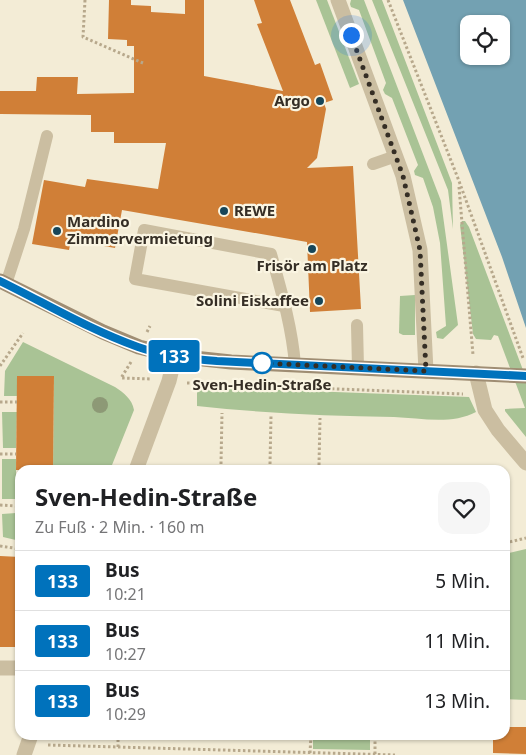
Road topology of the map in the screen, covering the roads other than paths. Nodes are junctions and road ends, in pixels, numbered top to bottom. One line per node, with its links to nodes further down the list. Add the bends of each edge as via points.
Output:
1 (338, 0): 3 (street)
2 (47, 136): 5 (lane, via 24,229)
3 (396, 156): 4 (lane); 12 (street, via 420,250)
4 (373, 164)
5 (3, 282): 8 (street, via 112,336)
6 (284, 306): 6 (lane, via 272,254 144,230 135,279); 9 (lane)
7 (357, 325): 10 (lane)
8 (175, 356): 9 (street); 15 (street, via 161,405)
9 (294, 365): 10 (street)
10 (358, 368): 12 (street)
11 (475, 368): 12 (street); 13 (street); 14 (street, via 485,410)
12 (426, 371)
13 (519, 375)
14 (526, 463)
15 (138, 465)
16 (0, 668): 17 (street)
17 (15, 668)
18 (29, 740): 19 (street)
19 (24, 755)

